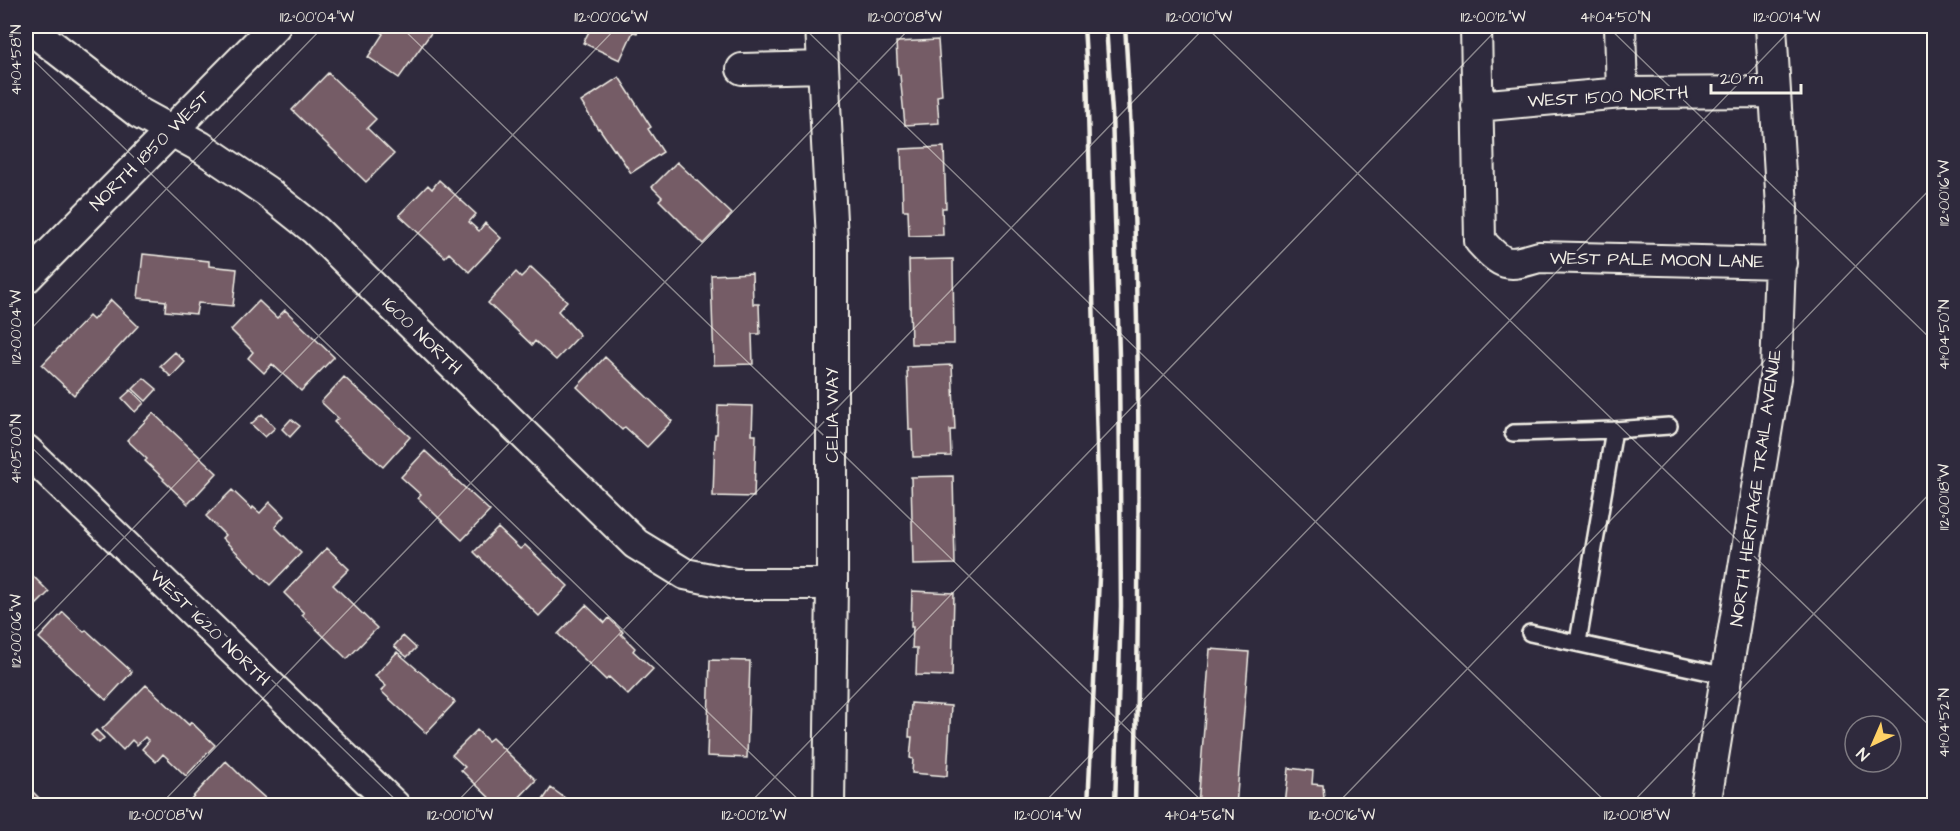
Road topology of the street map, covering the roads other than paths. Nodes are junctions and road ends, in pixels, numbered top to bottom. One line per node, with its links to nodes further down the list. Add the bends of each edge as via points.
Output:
1 (27, 26): 12 (street, 1600 NORTH, via 139,112)
2 (274, 26): 12 (street, NORTH 1850 WEST)
3 (821, 26): 7 (street, CELIA WAY)
4 (1476, 26): 11 (street)
5 (1620, 26): 10 (street)
6 (1771, 26): 9 (street, NORTH HERITAGE TRAIL AVENUE)
7 (823, 67): 8 (street); 19 (street, CELIA WAY, via 832,240)
8 (742, 69)
9 (1775, 92): 10 (street, WEST 1500 NORTH); 13 (street, NORTH HERITAGE TRAIL AVENUE)
10 (1622, 93): 11 (street, WEST 1500 NORTH)
11 (1477, 106): 13 (street, WEST PALE MOON LANE, via 1480,241 1498,261 1518,263 1539,257)
12 (171, 131): 14 (street, NORTH 1850 WEST); 19 (street, 1600 NORTH, via 266,191 315,230 636,544 685,574 735,584)
13 (1781, 263): 22 (street, NORTH HERITAGE TRAIL AVENUE, via 1776,372)
14 (26, 278)
15 (1669, 426): 16 (lane)
16 (1614, 430): 17 (lane); 21 (lane)
17 (1513, 433)
18 (26, 450): 23 (street, WEST 1620 NORTH)
19 (832, 584): 24 (street, CELIA WAY)
20 (1530, 633): 21 (lane)
21 (1578, 642): 22 (lane)
22 (1727, 676): 25 (street, NORTH HERITAGE TRAIL AVENUE)
23 (396, 806)
24 (829, 806)
25 (1705, 806)

